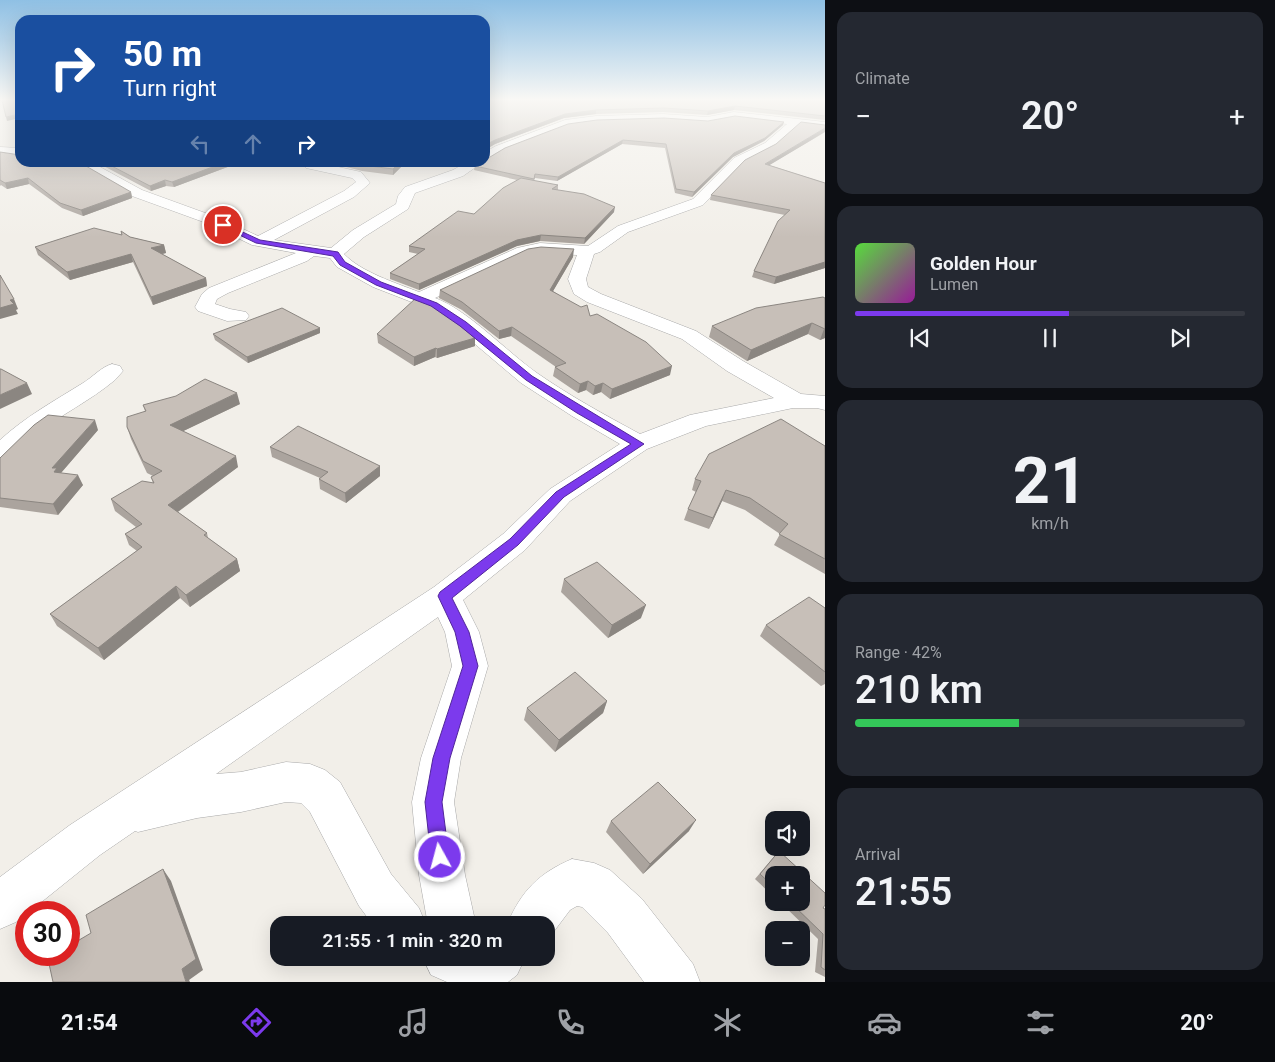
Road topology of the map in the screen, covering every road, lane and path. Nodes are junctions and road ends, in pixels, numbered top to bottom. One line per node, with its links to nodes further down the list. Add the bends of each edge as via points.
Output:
1 (509, 145): 5 (street)
2 (769, 145): 11 (street, via 738,162 698,202 623,229)
3 (0, 152): 4 (street)
4 (15, 152)
5 (490, 154)
6 (90, 167): 9 (street, via 137,193 214,221)
7 (323, 167): 9 (street, via 356,175 363,183 349,194)
8 (468, 167): 12 (street, via 410,190 403,206 345,242)
9 (258, 242): 10 (street)
10 (311, 250): 12 (street); 14 (street, via 286,264 222,288 206,300 205,307)
11 (587, 251): 13 (street, via 530,249); 16 (street, via 577,279 580,290 602,302 689,335 735,366)
12 (335, 254): 13 (street, via 358,272)
13 (418, 299): 17 (street, via 434,304 463,324 529,378)
14 (239, 316)
15 (112, 371): 18 (street)
16 (811, 402): 17 (street, via 699,420)
17 (638, 444): 19 (street, via 560,495 514,542)
18 (3, 447)
19 (445, 596): 20 (street); 23 (street, via 462,632 470,666 441,758 433,802 442,875)
20 (122, 815): 21 (street); 22 (street, via 197,797 286,782 310,784 325,797 375,890)
21 (0, 906)
22 (395, 916)
23 (453, 916)
24 (538, 916): 25 (street, via 554,894 572,882 594,886 626,916)
25 (675, 982)

